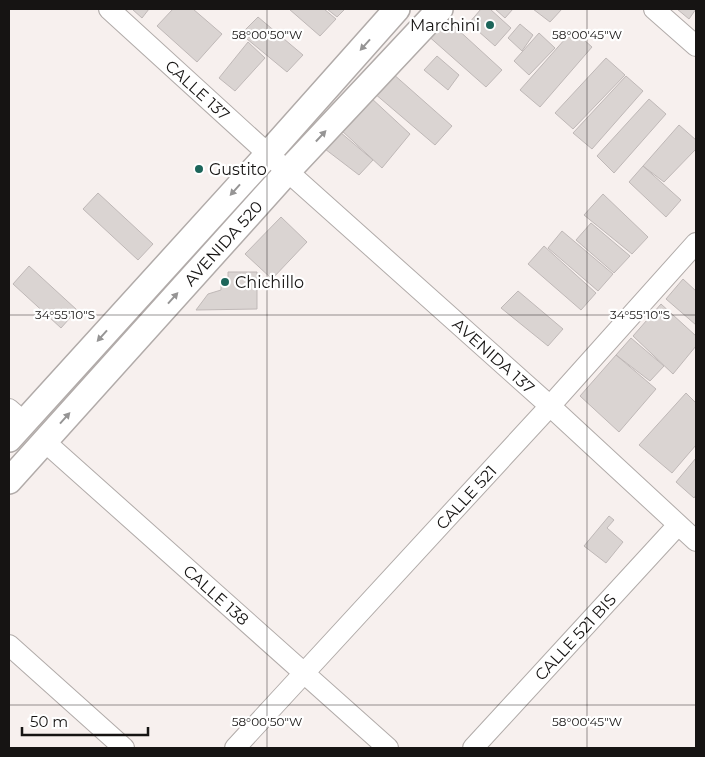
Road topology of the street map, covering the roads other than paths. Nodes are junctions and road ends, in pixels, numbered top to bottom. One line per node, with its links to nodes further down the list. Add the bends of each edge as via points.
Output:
1 (109, 9): 6 (street, CALLE 137)
2 (398, 9): 6 (main road, AVENIDA 520, one-way to 6)
3 (440, 9): 7 (main road, AVENIDA 520, one-way to 3)
4 (654, 9): 5 (street)
5 (696, 46)
6 (268, 154): 7 (street, CALLE 137); 10 (main road, AVENIDA 520, one-way to 10)
7 (288, 171): 9 (street, AVENIDA 137); 11 (main road, AVENIDA 520, one-way to 7)
8 (696, 243): 9 (street, CALLE 521)
9 (550, 406): 13 (street, AVENIDA 137); 16 (street, CALLE 521)
10 (14, 424)
11 (44, 441): 12 (main road, AVENIDA 520); 16 (street, CALLE 138)
12 (9, 481)
13 (678, 525): 14 (street, AVENIDA 137); 20 (street, CALLE 521 BIS)
14 (696, 541)
15 (9, 645): 17 (street)
16 (303, 673): 18 (street, CALLE 521); 19 (street, CALLE 138)
17 (124, 748)
18 (235, 748)
19 (388, 748)
20 (473, 748)

